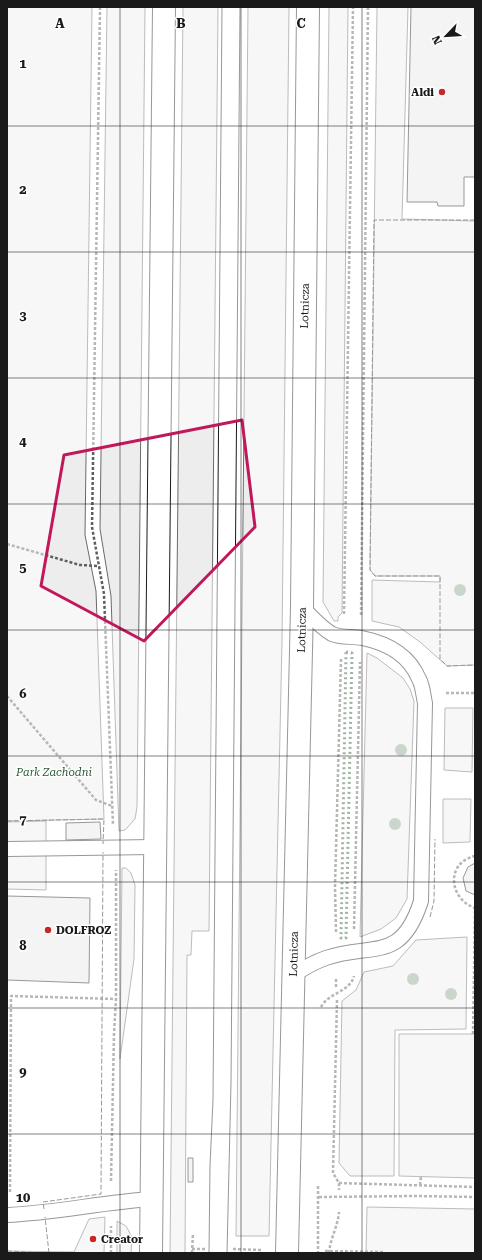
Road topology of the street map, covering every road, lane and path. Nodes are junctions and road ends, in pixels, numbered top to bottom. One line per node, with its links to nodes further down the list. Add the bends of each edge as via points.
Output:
1 (100, 7): 7 (path, via 92,527)
2 (164, 7): 14 (main road)
3 (308, 7): 8 (main road, Lotnicza)
4 (353, 7): 9 (path)
5 (368, 7): 10 (path)
6 (7, 544): 7 (path, via 80,564)
7 (99, 566): 13 (path, via 104,594)
8 (302, 606): 19 (main road, Lotnicza); 19 (lane, via 316,622 332,634 384,644 399,652 420,680 425,703 421,902 406,932 385,948 326,958)
9 (344, 617)
10 (361, 618)
11 (341, 657): 18 (path)
12 (7, 696): 13 (path, via 96,800)
13 (112, 806): 15 (path)
14 (154, 847): 15 (lane); 30 (main road)
15 (115, 848): 16 (lane); 20 (path, via 118,900)
16 (7, 849)
17 (475, 856): 22 (path, via 460,863 455,871 454,884 465,905 475,908)
18 (336, 933)
19 (294, 975): 45 (main road, Lotnicza)
20 (116, 999): 31 (path); 33 (path, via 11,996)
21 (337, 1000): 24 (path, via 333,1173)
22 (473, 1034)
23 (420, 1177): 25 (path)
24 (339, 1183): 25 (path); 27 (path)
25 (420, 1185): 26 (path)
26 (475, 1186)
27 (339, 1190)
28 (319, 1197): 29 (path)
29 (475, 1197)
30 (152, 1199): 31 (lane); 43 (main road)
31 (111, 1202): 33 (lane); 42 (path)
32 (339, 1212): 40 (path)
33 (8, 1215)
34 (193, 1233): 35 (path)
35 (192, 1249): 36 (path); 44 (path)
36 (206, 1249)
37 (233, 1249): 39 (path)
38 (264, 1250): 39 (path)
39 (243, 1251)
40 (328, 1251): 41 (path)
41 (385, 1252)
42 (111, 1253)
43 (150, 1253)
44 (192, 1253)
45 (287, 1253)

